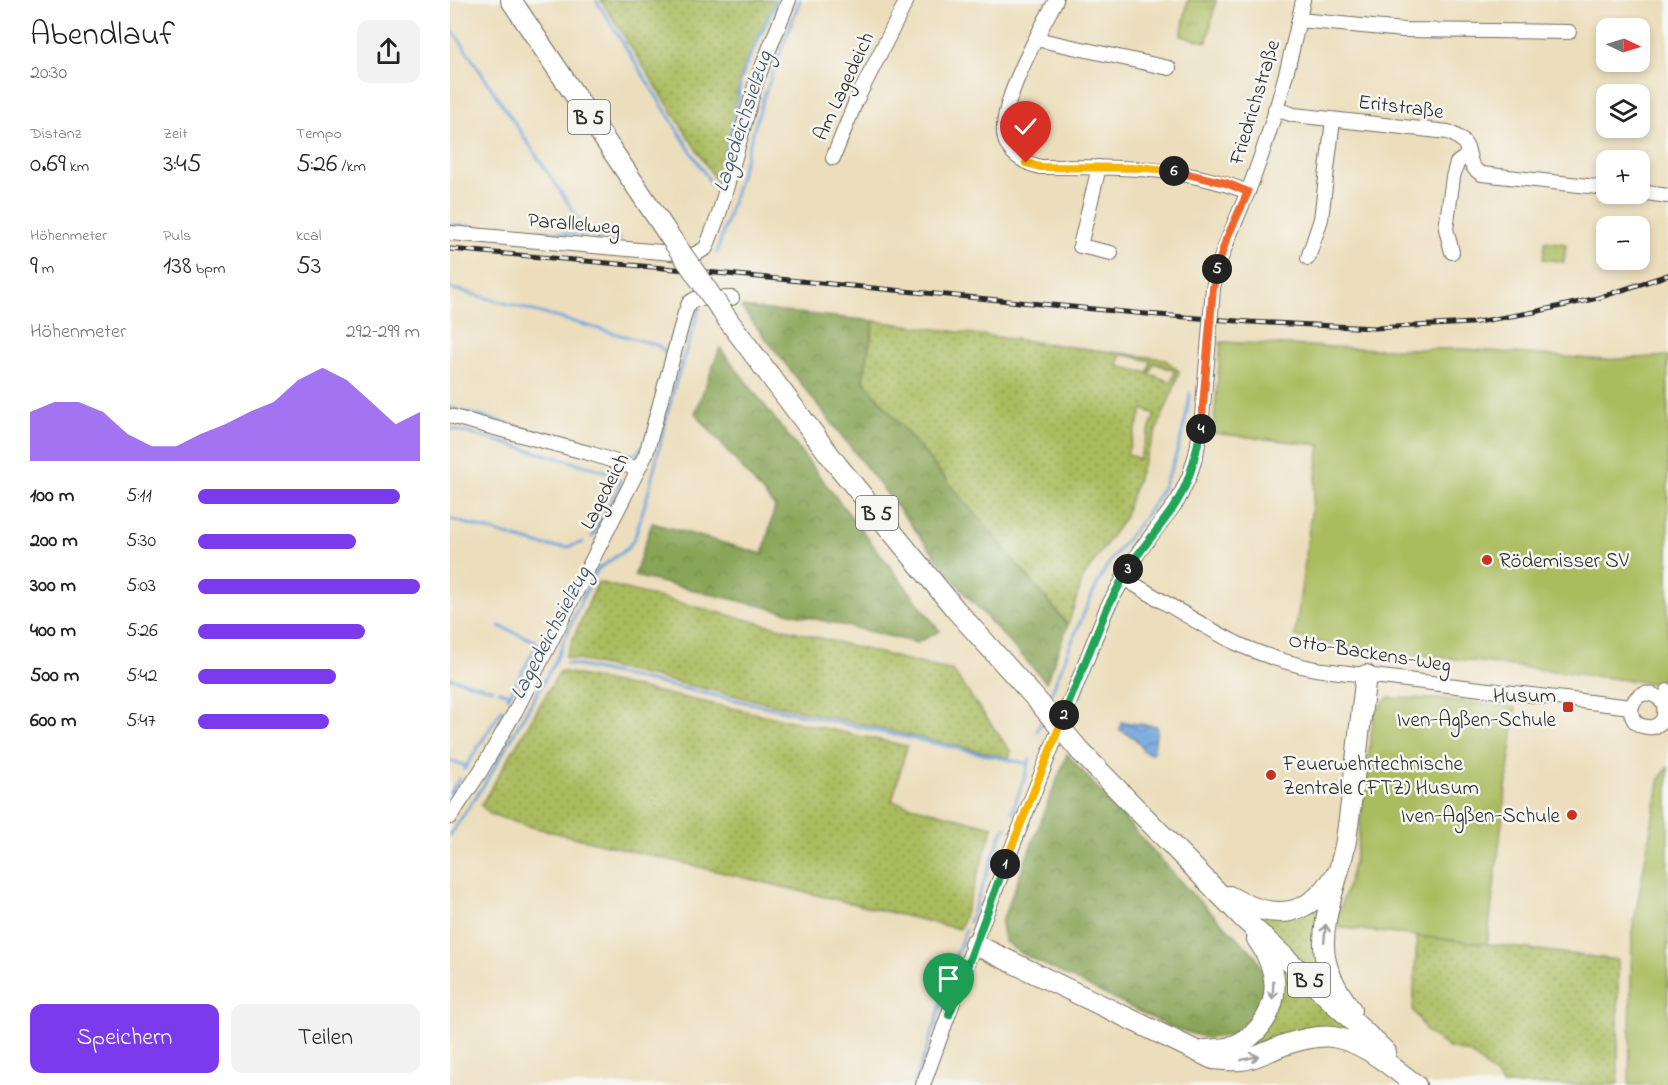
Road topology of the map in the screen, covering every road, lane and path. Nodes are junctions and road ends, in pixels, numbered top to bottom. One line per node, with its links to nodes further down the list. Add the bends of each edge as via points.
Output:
1 (511, 0): 32 (highway, B 5, bridge, via 728,320 838,466 956,610 1080,751)
2 (789, 0): 19 (street, Parallelweg, via 753,91 706,248 694,255)
3 (907, 0): 13 (street, Am Lagedeich, via 856,101)
4 (1056, 0): 8 (street)
5 (1303, 0): 6 (street, Friedrichstraße)
6 (1299, 20): 7 (street, via 1404,30); 10 (street, Friedrichstraße)
7 (1569, 32)
8 (1036, 39): 9 (street); 14 (street, via 1009,99 1005,139 1014,154 1026,163 1040,167)
9 (1169, 68)
10 (1275, 109): 11 (street, Eritstraße); 16 (street, Friedrichstraße)
11 (1333, 120): 12 (street, Eritstraße, via 1448,132 1463,140); 22 (street, via 1321,219)
12 (1468, 151): 15 (street, Eritstraße, via 1473,167 1482,174); 20 (street, via 1457,163 1453,177 1446,229)
13 (833, 158)
14 (1099, 167): 16 (street, via 1176,171); 21 (street, via 1080,246)
15 (1596, 187)
16 (1248, 192): 26 (street, Friedrichstraße, bridge, via 1217,266 1201,427 1189,477 1178,500)
17 (1650, 193): 18 (street)
18 (1668, 196)
19 (450, 233)
20 (1452, 252)
21 (1111, 253)
22 (1308, 258)
23 (732, 298): 25 (street, Lagedeich, via 695,299 689,303 651,440)
24 (450, 416): 25 (street)
25 (638, 470): 30 (street, Lagedeich, via 516,710)
26 (1123, 578): 27 (street, Otto-Backens-Weg, via 1263,654 1315,669); 34 (street, Friedrichstraße, via 1107,608)
27 (1366, 675): 29 (street, Otto-Backens-Weg); 31 (highway)
28 (1666, 697): 29 (street, via 1646,693 1635,699); 29 (street, via 1662,722 1652,728 1640,726 1632,719)
29 (1631, 707)
30 (450, 817)
31 (1340, 869): 32 (highway, via 1327,889 1308,906 1289,911 1269,912 1246,905); 35 (highway, one-way to 31, via 1342,998 1325,957 1324,934)
32 (1208, 883): 33 (highway, B 5)
33 (1244, 919): 35 (highway, B 5); 36 (highway, one-way to 36, via 1265,951 1273,973 1275,993 1269,1015 1244,1041 1227,1048)
34 (974, 944): 36 (highway); 37 (street, Friedrichstraße)
35 (1374, 1041): 39 (highway, B 5)
36 (1194, 1051): 38 (highway, one-way to 38, via 1213,1059 1240,1060 1310,1038 1332,1037 1368,1051)
37 (923, 1085)
38 (1416, 1085)
39 (1421, 1085)

